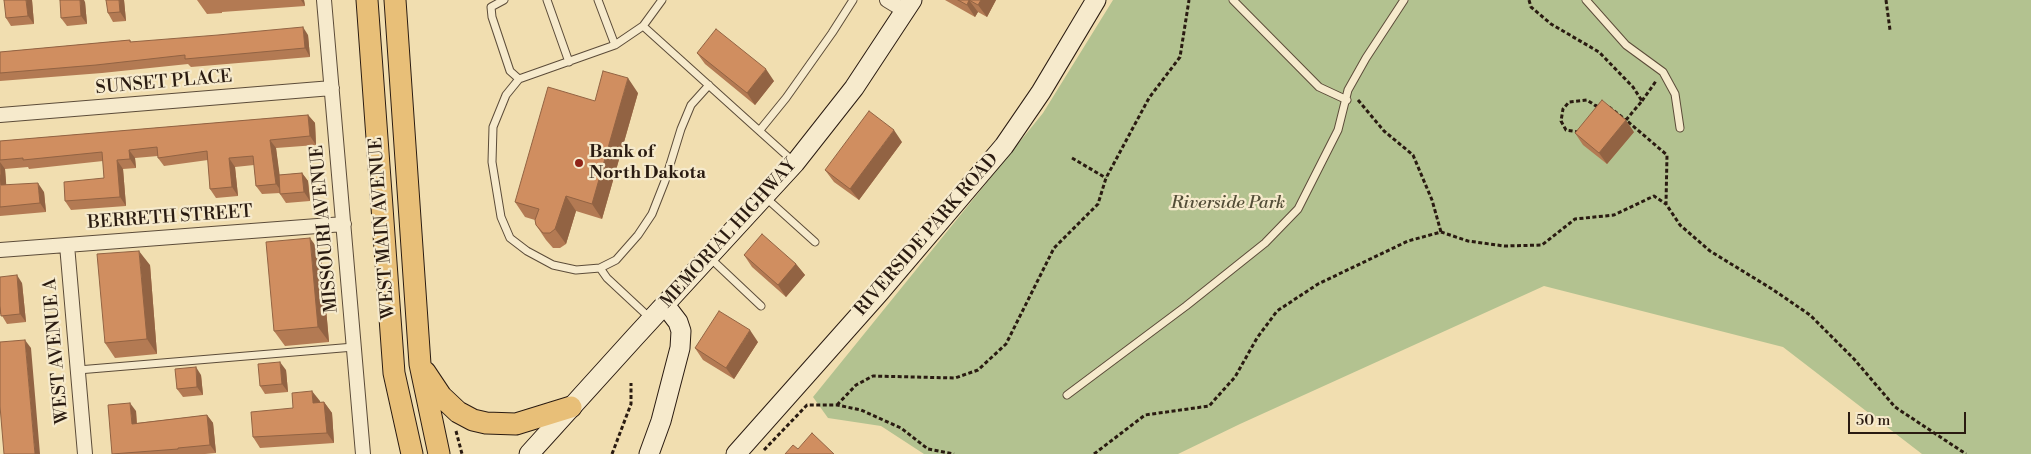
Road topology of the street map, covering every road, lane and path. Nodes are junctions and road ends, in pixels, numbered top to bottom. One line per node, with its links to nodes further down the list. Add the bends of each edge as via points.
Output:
1 (324, 0): 25 (street, MISSOURI AVENUE)
2 (367, 0): 61 (main road, WEST MAIN AVENUE, via 394,373)
3 (395, 0): 52 (main road, WEST MAIN AVENUE)
4 (504, 0): 23 (lane, via 491,6 492,16 510,71)
5 (547, 0): 21 (lane)
6 (598, 0): 20 (lane)
7 (662, 0): 18 (lane)
8 (853, 0): 34 (lane, via 786,98)
9 (887, 0): 17 (street)
10 (1096, 0): 67 (main road, RIVERSIDE PARK ROAD, via 1041,92 1004,146)
11 (1189, 0): 38 (path, via 1180,57 1149,98)
12 (1232, 0): 27 (lane, via 1319,86)
13 (1404, 0): 26 (lane)
14 (1529, 0): 28 (path, via 1531,6 1551,24 1599,52)
15 (1586, 0): 22 (lane, via 1626,45)
16 (1886, 0): 19 (path)
17 (908, 6): 37 (main road, MEMORIAL HIGHWAY, via 854,88)
18 (643, 26): 20 (lane); 24 (lane)
19 (1890, 30)
20 (615, 45): 21 (lane)
21 (568, 62): 23 (lane)
22 (1663, 72): 28 (path); 33 (lane, via 1675,94)
23 (519, 79): 47 (lane, via 506,95 493,127 492,162 500,217 510,238 553,266 576,270)
24 (709, 85): 34 (lane); 47 (lane, via 691,105 652,214 624,252)
25 (332, 88): 31 (street, SUNSET PLACE); 41 (street, MISSOURI AVENUE)
26 (1348, 90): 27 (lane); 42 (path, via 1384,131 1412,155 1432,200)
27 (1347, 100): 55 (lane, via 1338,130 1298,209 1265,243)
28 (1642, 101): 32 (path)
29 (1596, 106): 30 (path); 32 (path, via 1603,104); 35 (path, via 1587,100 1569,102 1563,109 1561,121 1566,130)
30 (1595, 113)
31 (0, 115)
32 (1626, 120): 40 (path, via 1667,155)
33 (1680, 128)
34 (760, 130): 37 (lane)
35 (1582, 131)
36 (1072, 158): 38 (path)
37 (795, 163): 39 (main road, MEMORIAL HIGHWAY)
38 (1106, 178): 56 (path, via 1098,204 1054,248 1006,344 978,370 955,378 873,376 856,385)
39 (764, 196): 43 (lane); 46 (main road, MEMORIAL HIGHWAY)
40 (1666, 204): 42 (path, via 1654,196 1614,215 1576,219 1542,245 1495,245); 71 (path, via 1680,225 1710,252 1810,315 1895,407)
41 (344, 224): 44 (street, BERRETH STREET); 51 (street, MISSOURI AVENUE)
42 (1441, 232): 70 (path, via 1408,240 1318,284 1276,311 1256,338 1235,377 1209,406 1145,415)
43 (815, 242)
44 (67, 245): 45 (street, BERRETH STREET); 53 (street, WEST AVENUE A)
45 (0, 250)
46 (709, 257): 48 (main road, MEMORIAL HIGHWAY); 49 (lane)
47 (600, 268): 50 (lane)
48 (665, 305): 50 (main road, MEMORIAL HIGHWAY); 66 (main road, via 678,322 680,348)
49 (761, 306)
50 (651, 319): 57 (main road, MEMORIAL HIGHWAY)
51 (354, 347): 53 (lane); 60 (street, MISSOURI AVENUE)
52 (420, 364): 57 (main road, via 441,396 458,412 473,420 516,424); 62 (main road, WEST MAIN AVENUE)
53 (78, 370): 59 (street, WEST AVENUE A)
54 (631, 384): 65 (path, via 631,404)
55 (1067, 395)
56 (836, 404): 68 (path, via 807,405); 69 (path, via 861,410 902,428 928,449)
57 (570, 407): 64 (main road, MEMORIAL HIGHWAY)
58 (455, 429): 63 (path)
59 (85, 454)
60 (364, 454)
61 (412, 454)
62 (439, 454)
63 (462, 454)
64 (529, 454)
65 (612, 454)
66 (649, 454)
67 (736, 454)
68 (761, 454)
69 (954, 454)
70 (1094, 454)
71 (1966, 454)

